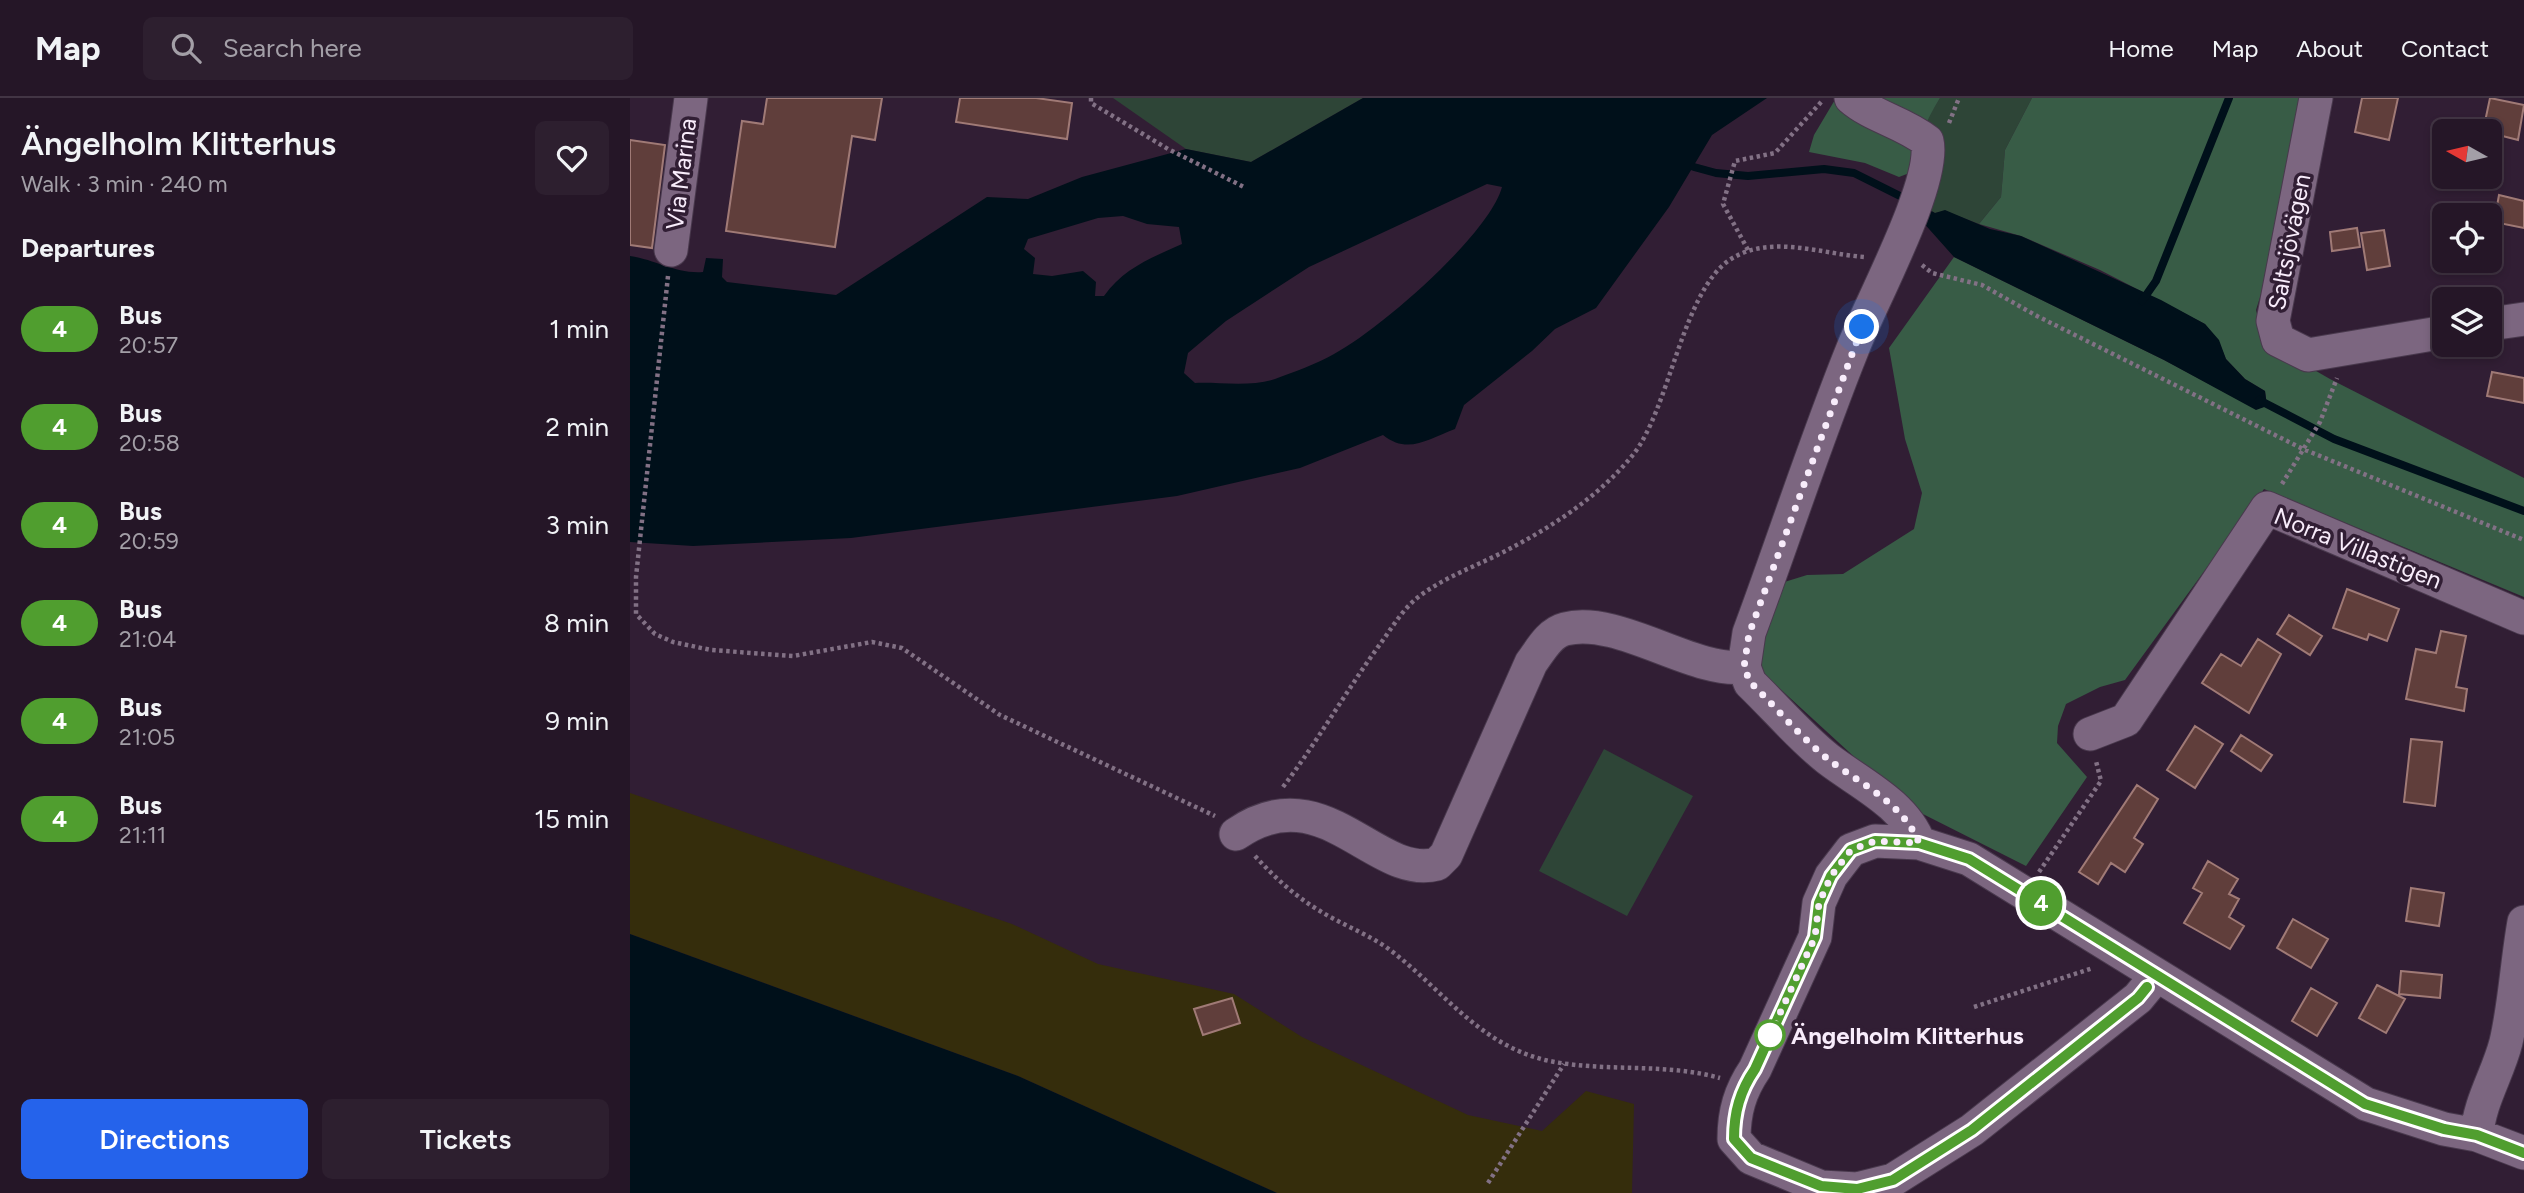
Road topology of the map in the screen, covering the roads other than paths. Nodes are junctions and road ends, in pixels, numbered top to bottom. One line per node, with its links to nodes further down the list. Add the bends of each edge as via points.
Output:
1 (691, 98): 4 (street, Via Marina)
2 (1851, 98): 9 (street, via 1862,108 1906,125 1927,141 1930,160 1853,349 1749,634)
3 (2316, 98): 7 (street, Saltsjövägen, via 2273,321 2278,340 2308,355)
4 (671, 250)
5 (2524, 319): 6 (street)
6 (2502, 322)
7 (2432, 334)
8 (2524, 618): 10 (street, Norra Villastigen, via 2267,508 2126,720)
9 (1744, 667): 11 (street, via 1714,664 1635,638 1584,628 1564,629 1550,638 1531,663 1446,855 1437,864 1415,867 1313,818 1269,818); 12 (street, via 1750,682 1827,758 1879,794 1914,829)
10 (2090, 734)
11 (1236, 834)
12 (1919, 843): 14 (street, via 1969,859); 14 (street, via 1875,841 1851,850 1831,876 1819,903 1815,937 1734,1115 1734,1139 1751,1158 1821,1186 1857,1189 1893,1180 1972,1130 2138,998)
13 (2524, 922): 15 (street, via 2507,1039 2478,1114)
14 (2157, 975): 15 (street, via 2365,1104)
15 (2477, 1135): 16 (street)
16 (2524, 1153)

